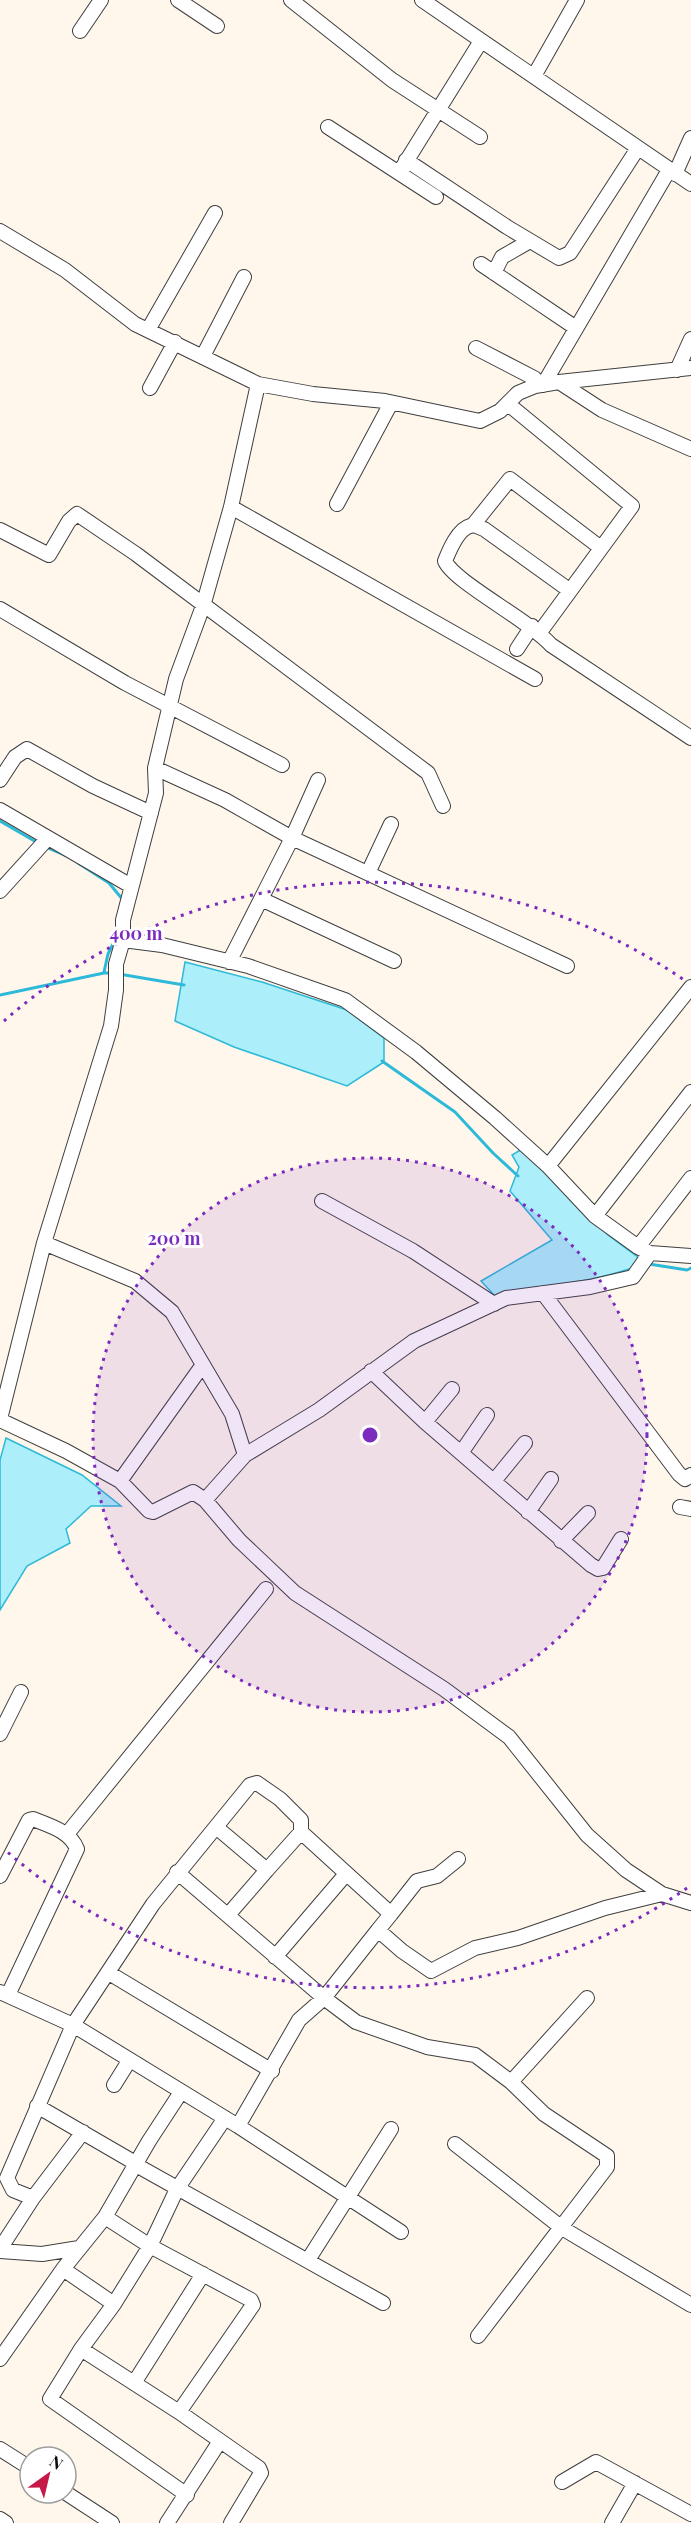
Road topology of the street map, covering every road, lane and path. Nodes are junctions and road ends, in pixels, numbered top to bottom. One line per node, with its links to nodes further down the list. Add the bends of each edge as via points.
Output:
1 (101, 0): 7 (street)
2 (178, 0): 6 (street)
3 (422, 0): 8 (street)
4 (577, 0): 9 (street)
5 (296, 2): 10 (street, via 392,80)
6 (217, 26)
7 (80, 32)
8 (481, 40): 9 (street); 10 (street)
9 (534, 76): 14 (street)
10 (438, 110): 12 (street); 15 (street)
11 (328, 127): 17 (street)
12 (480, 137)
13 (691, 138): 16 (street)
14 (638, 148): 16 (street); 22 (street, via 567,256 559,258)
15 (406, 160): 17 (street); 22 (street)
16 (672, 172): 18 (street); 26 (street)
17 (399, 173): 19 (street)
18 (691, 184)
19 (436, 197)
20 (215, 213): 27 (street)
21 (0, 231): 27 (street, via 65,270)
22 (530, 241): 24 (street, via 501,257)
23 (481, 264): 24 (street)
24 (494, 273): 26 (street)
25 (244, 277): 31 (street)
26 (576, 328): 35 (street)
27 (148, 330): 29 (street)
28 (691, 339): 32 (street)
29 (175, 342): 31 (street); 36 (street)
30 (476, 348): 35 (street)
31 (203, 356): 34 (street)
32 (684, 369): 33 (street)
33 (559, 382): 35 (street); 39 (street, via 602,410)
34 (258, 384): 37 (street); 41 (street)
35 (542, 385): 38 (street, via 518,393)
36 (150, 388)
37 (391, 403): 38 (street, via 480,421); 40 (street)
38 (508, 404): 44 (street, via 632,506)
39 (691, 449)
40 (337, 504)
41 (231, 507): 46 (street); 50 (street)
42 (473, 525): 44 (street, via 510,479); 45 (street); 48 (street, via 449,550 447,567)
43 (0, 530): 46 (street, via 49,555 77,514)
44 (602, 548): 45 (street)
45 (569, 590): 48 (street)
46 (203, 606): 51 (street); 57 (street, via 428,773)
47 (0, 609): 51 (street)
48 (536, 629): 49 (street); 52 (street, via 551,645)
49 (517, 649)
50 (535, 679)
51 (170, 705): 53 (street); 54 (street)
52 (691, 738)
53 (282, 765)
54 (155, 768): 59 (street, via 156,793); 62 (street, via 225,800)
55 (0, 780): 59 (street, via 15,757 27,749)
56 (318, 780): 62 (street)
57 (443, 806)
58 (0, 810): 61 (street)
59 (151, 813): 64 (street)
60 (391, 824): 63 (street)
61 (48, 838): 64 (street); 65 (street)
62 (292, 838): 63 (street); 66 (street)
63 (368, 873): 70 (street)
64 (131, 886): 67 (street)
65 (0, 891)
66 (261, 899): 68 (street); 69 (street)
67 (123, 940): 69 (street, via 162,945); 77 (street, via 116,964 111,1026)
68 (394, 961)
69 (229, 962): 73 (street, via 345,1000 416,1052)
70 (567, 966)
71 (691, 987): 73 (street)
72 (691, 1092): 76 (street)
73 (548, 1166): 76 (street)
74 (691, 1178): 79 (street)
75 (322, 1201): 81 (street, via 413,1251)
76 (595, 1216): 79 (street)
77 (44, 1243): 82 (street, via 135,1281 172,1312); 85 (street)
78 (691, 1256): 79 (street)
79 (644, 1257): 80 (street, via 633,1276)
80 (543, 1293): 81 (street, via 506,1298); 92 (street, via 680,1474 685,1479)
81 (494, 1304): 83 (street, via 414,1341)
82 (202, 1366): 91 (street, via 232,1414); 94 (street)
83 (371, 1371): 88 (street); 91 (street, via 320,1410)
84 (452, 1389): 88 (street)
85 (1, 1402): 87 (street)
86 (487, 1415): 90 (street)
87 (0, 1419): 94 (street)
88 (425, 1422): 90 (street)
89 (525, 1443): 95 (street)
90 (461, 1453): 95 (street)
91 (245, 1455): 96 (street)
92 (691, 1475)
93 (551, 1479): 97 (street)
94 (120, 1481): 96 (street, via 153,1512 194,1492)
95 (494, 1481): 97 (street)
96 (205, 1500): 112 (street, via 238,1540 295,1593 444,1689 509,1737 587,1835 626,1870)
97 (528, 1512): 100 (street)
98 (588, 1513): 100 (street)
99 (621, 1539): 100 (street, via 600,1570)
100 (561, 1541)
101 (266, 1589): 106 (street)
102 (21, 1692): 103 (street)
103 (0, 1734)
104 (216, 1827): 105 (street, via 250,1785 257,1783 302,1820); 108 (street); 109 (street)
105 (301, 1832): 108 (street); 110 (street)
106 (67, 1834): 111 (street, via 29,1820); 119 (street, via 77,1849)
107 (458, 1859): 114 (street, via 437,1876 417,1881)
108 (267, 1870): 115 (street)
109 (177, 1872): 115 (street); 118 (street)
110 (346, 1874): 114 (street); 117 (street)
111 (0, 1876)
112 (662, 1894): 113 (street); 116 (street, via 475,1948 431,1971)
113 (691, 1903)
114 (390, 1914): 116 (street)
115 (228, 1915): 117 (street)
116 (378, 1930): 120 (street)
117 (275, 1957): 120 (street)
118 (109, 1973): 122 (street); 124 (street)
119 (4, 1993): 122 (street)
120 (324, 1998): 124 (street, via 299,2020); 125 (street, via 356,2022 427,2047 475,2055)
121 (587, 1998): 125 (street)
122 (73, 2025): 123 (street); 128 (street)
123 (129, 2061): 126 (street); 127 (street)
124 (272, 2071): 130 (street)
125 (511, 2082): 139 (street, via 544,2114 607,2156 608,2167)
126 (114, 2085)
127 (181, 2092): 129 (street); 134 (street)
128 (37, 2106): 132 (street); 136 (street, via 7,2178 13,2190)
129 (225, 2118): 130 (street); 135 (street)
130 (238, 2126): 137 (street)
131 (392, 2129): 137 (street)
132 (83, 2133): 134 (street); 136 (street)
133 (455, 2144): 139 (street)
134 (137, 2164): 135 (street); 138 (street)
135 (177, 2189): 141 (street); 144 (street)
136 (33, 2198): 143 (street)
137 (348, 2198): 140 (street); 144 (street)
138 (105, 2217): 141 (street); 142 (street)
139 (562, 2228): 149 (street); 150 (street)
140 (401, 2232)
141 (150, 2246): 146 (street); 148 (street)
142 (78, 2248): 143 (street, via 42,2254); 145 (street)
143 (0, 2250)
144 (308, 2260): 147 (street)
145 (63, 2269): 148 (street); 152 (street)
146 (203, 2274): 153 (street); 154 (street, via 251,2300 253,2305)
147 (383, 2303)
148 (114, 2304): 151 (street)
149 (691, 2305)
150 (478, 2336)
151 (81, 2349): 153 (street); 160 (street, via 50,2399)
152 (0, 2359)
153 (134, 2383): 154 (street)
154 (178, 2412): 155 (street)
155 (220, 2441): 160 (street); 167 (street, via 261,2473)
156 (0, 2449): 157 (street)
157 (18, 2460)
158 (562, 2482): 159 (street, via 596,2462)
159 (635, 2483): 162 (street); 168 (street)
160 (187, 2495): 166 (street)
161 (78, 2501): 165 (street)
162 (691, 2514)
163 (0, 2519): 164 (street)
164 (6, 2523)
165 (112, 2523)
166 (168, 2523)
167 (231, 2523)
168 (612, 2523)

